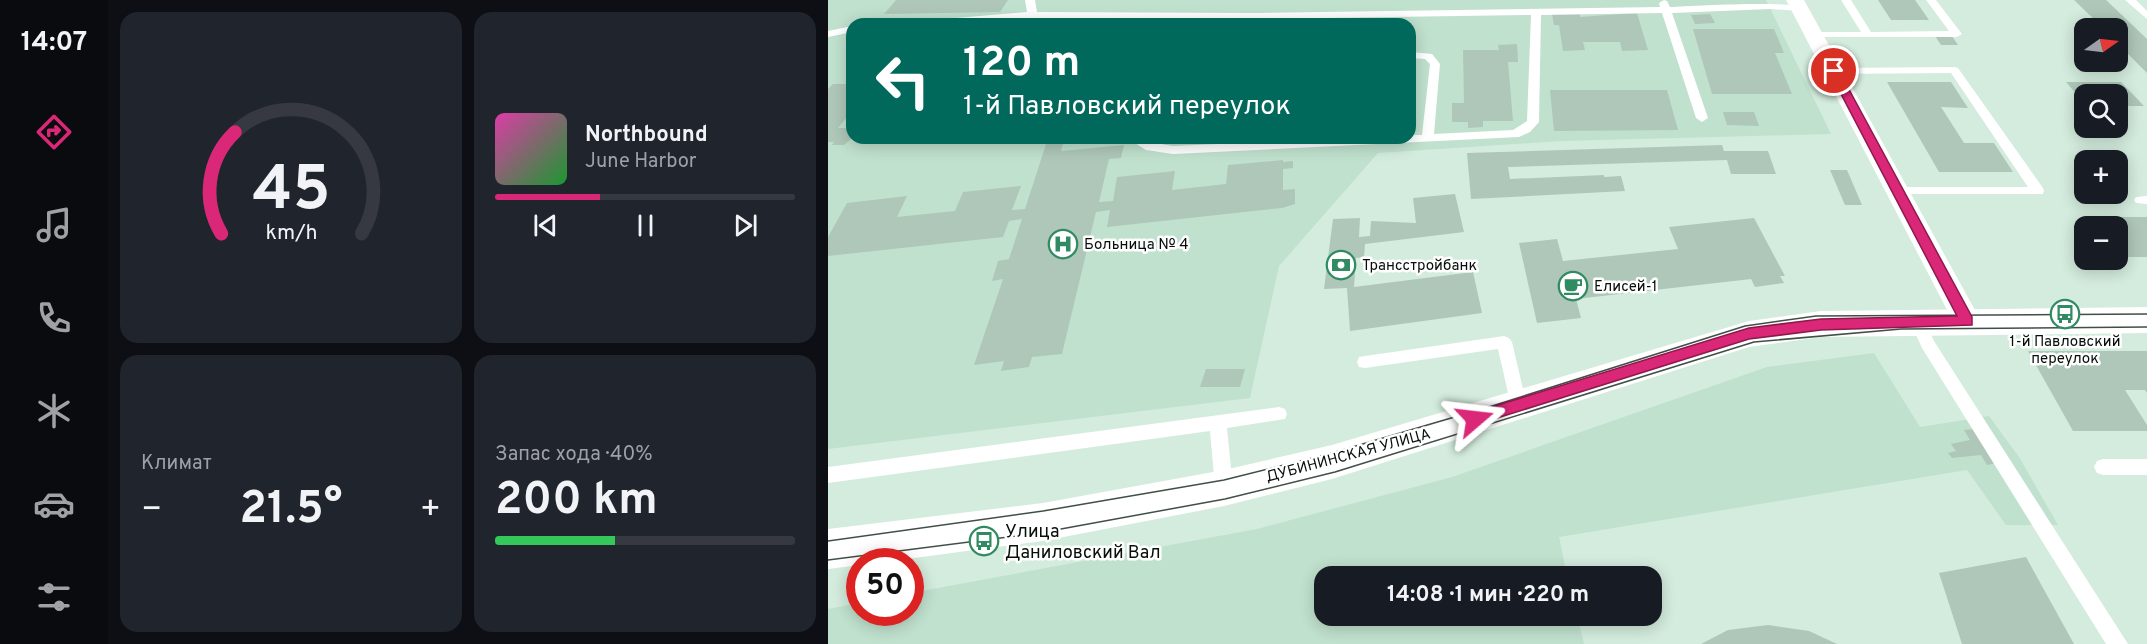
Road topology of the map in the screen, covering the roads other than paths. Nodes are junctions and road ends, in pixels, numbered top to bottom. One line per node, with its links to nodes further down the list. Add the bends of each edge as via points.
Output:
1 (1030, 0): 9 (lane)
2 (1846, 0): 17 (lane)
3 (1931, 0): 17 (lane, via 1957,34)
4 (2130, 0): 10 (lane)
5 (1797, 4): 6 (lane); 18 (street)
6 (1665, 5): 7 (lane); 21 (lane)
7 (1536, 12): 8 (lane); 23 (lane, via 1533,122 1515,134)
8 (1393, 14): 13 (lane); 14 (lane)
9 (1032, 15): 11 (lane); 12 (lane)
10 (2147, 16)
11 (995, 18)
12 (1090, 18)
13 (1263, 18)
14 (1390, 18)
15 (846, 30): 16 (lane)
16 (828, 34)
17 (1868, 35): 18 (lane)
18 (1815, 36): 20 (street)
19 (1416, 55): 23 (lane, via 1428,56 1435,64)
20 (1834, 71): 26 (street); 26 (lane, via 1954,70 2038,191)
21 (1702, 118)
22 (1416, 138): 23 (lane)
23 (1428, 138)
24 (1144, 144): 25 (lane, via 1173,150)
25 (1294, 144)
26 (1899, 191): 28 (street)
27 (2147, 320): 28 (main road, ДУБИНИНСКАЯ УЛИЦА)
28 (1967, 321): 29 (main road, ДУБИНИНСКАЯ УЛИЦА)
29 (1918, 322): 31 (main road, ДУБИНИНСКАЯ УЛИЦА, via 1821,324 1749,334); 39 (lane, via 1927,344)
30 (1365, 362): 31 (lane, via 1504,342)
31 (1519, 406): 37 (main road, ДУБИНИНСКАЯ УЛИЦА, via 1332,462)
32 (1279, 414): 33 (lane)
33 (1218, 424): 36 (lane); 37 (lane)
34 (2103, 467): 35 (lane)
35 (2147, 467)
36 (828, 475)
37 (1224, 488): 38 (main road, ДУБИНИНСКАЯ УЛИЦА, via 1043,522)
38 (828, 549)
39 (2118, 644)

